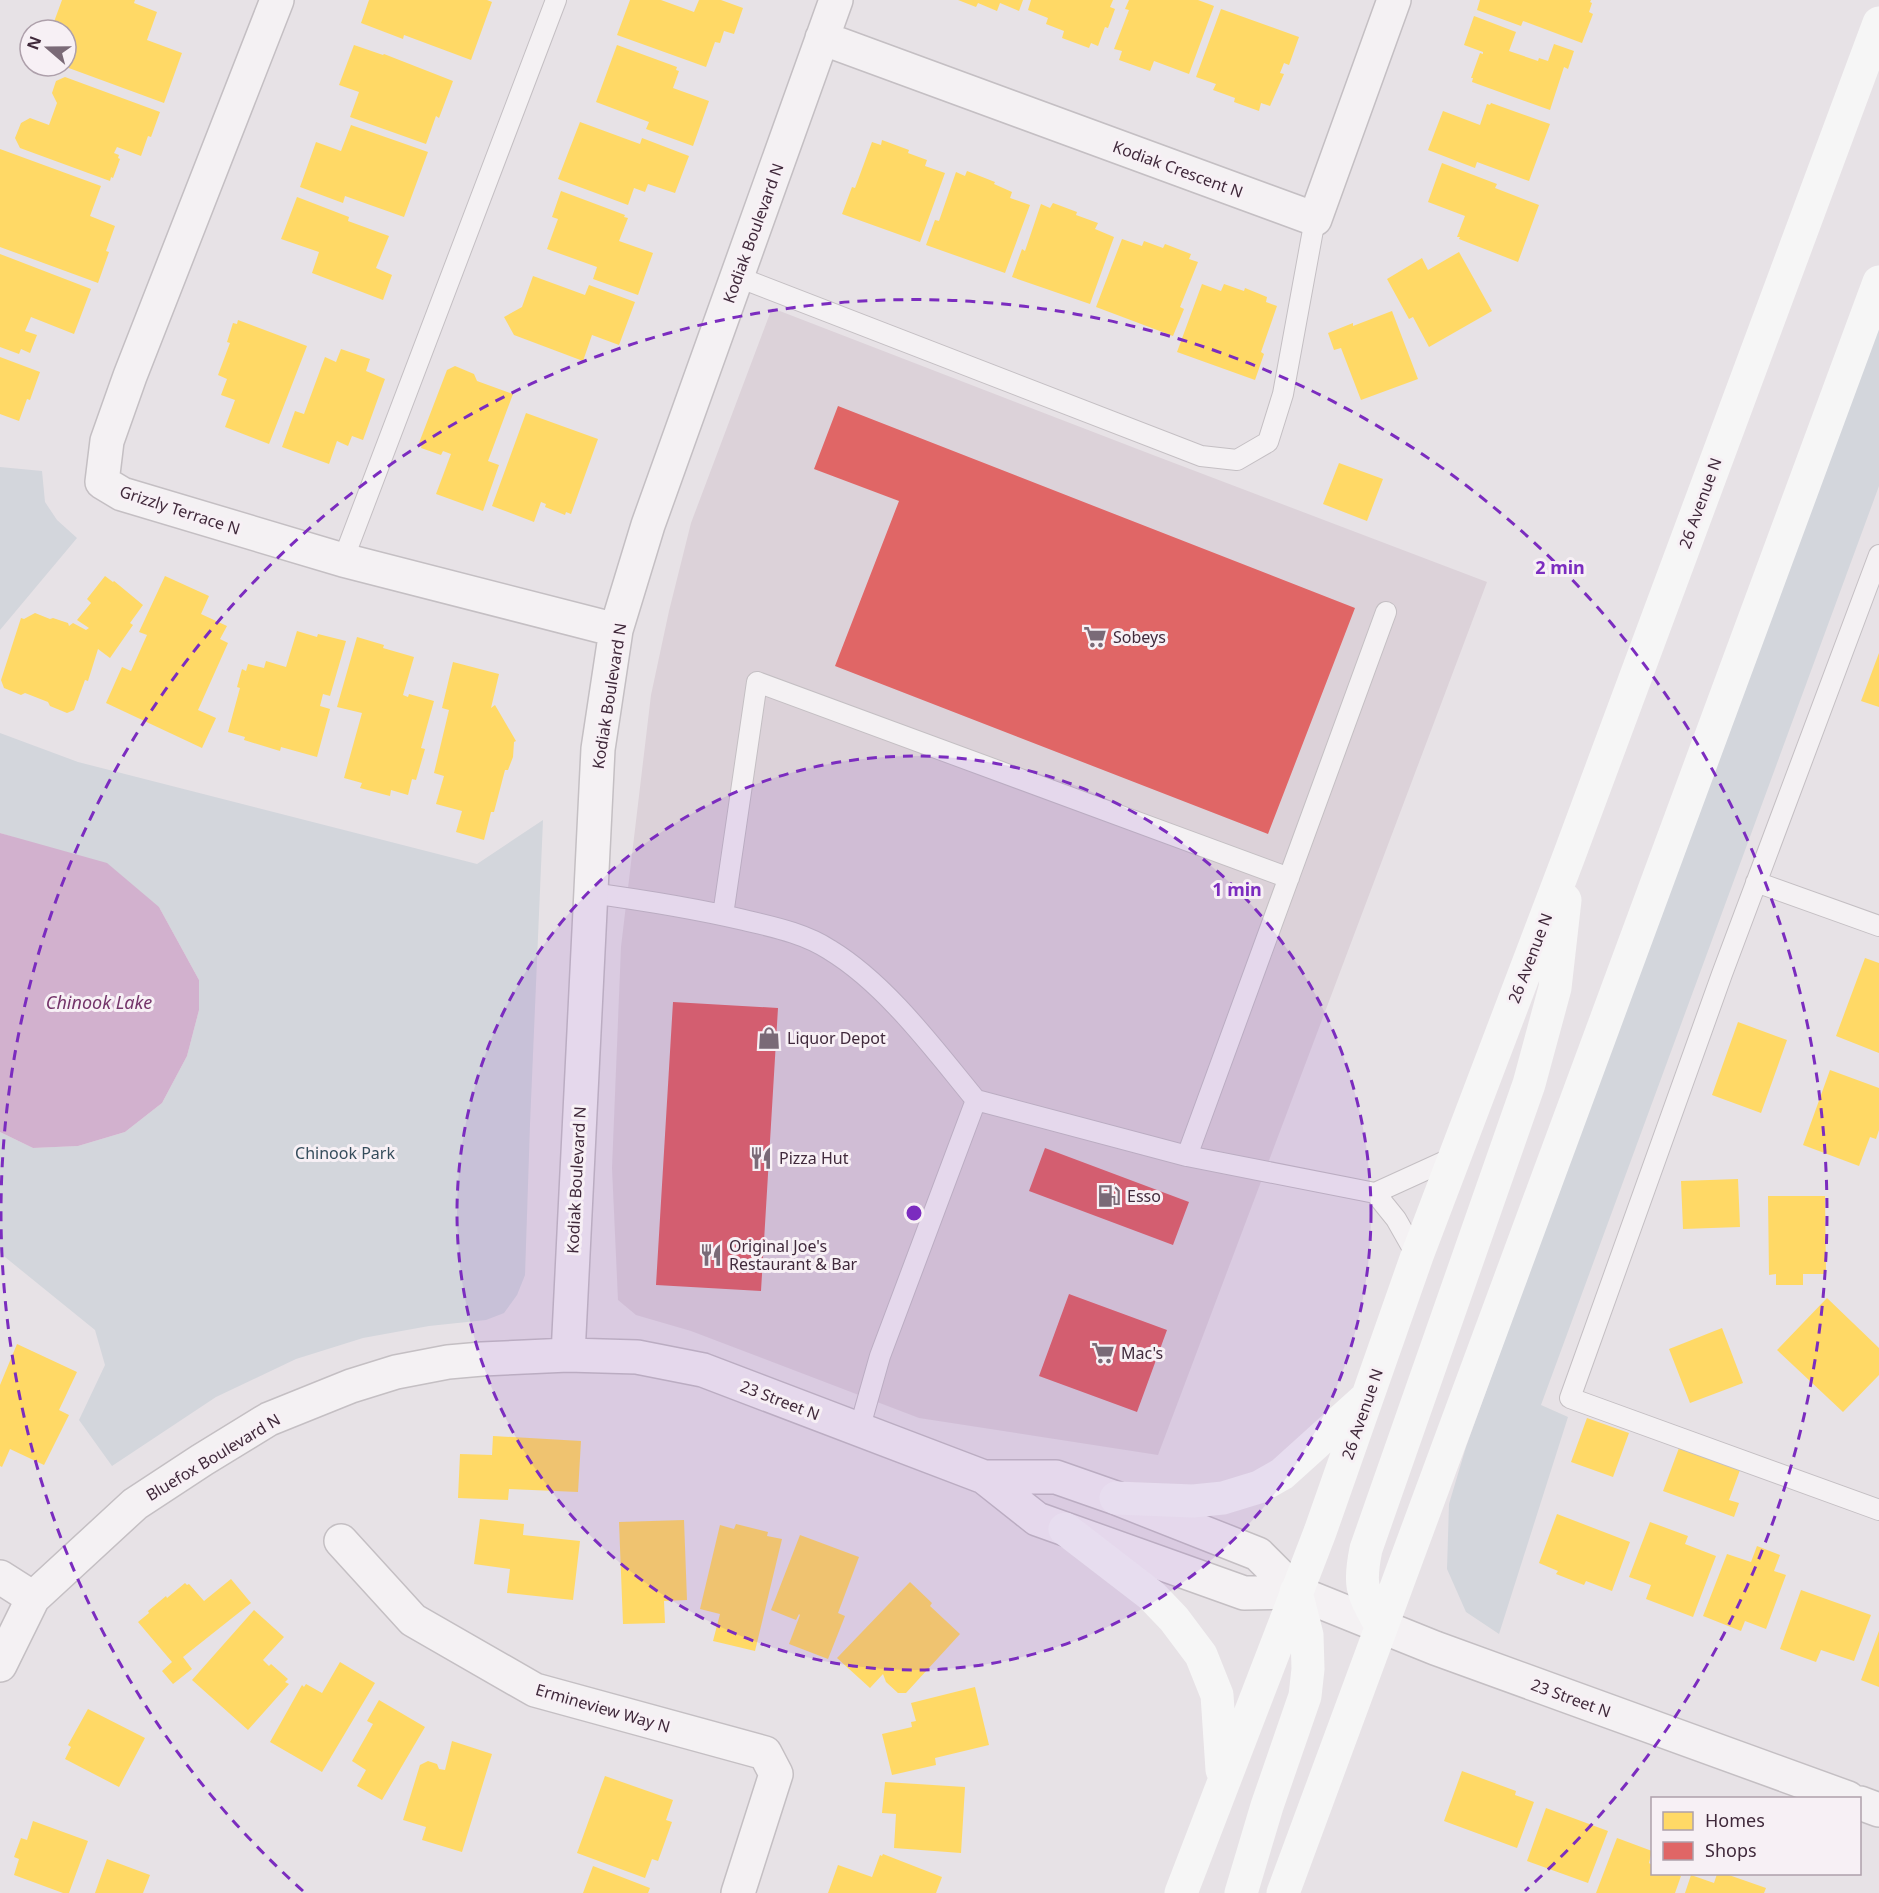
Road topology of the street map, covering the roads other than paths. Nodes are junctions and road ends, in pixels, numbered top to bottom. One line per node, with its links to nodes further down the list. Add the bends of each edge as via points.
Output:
1 (277, 0): 11 (street, Grizzly Terrace N, via 130,376 107,441 102,482 122,494)
2 (555, 0): 11 (lane)
3 (836, 0): 6 (street, Kodiak Boulevard N)
4 (1394, 0): 7 (street)
5 (1879, 22): 14 (main road, 26 Avenue N)
6 (822, 38): 7 (street, Kodiak Crescent N); 8 (street, Kodiak Boulevard N)
7 (1315, 219): 8 (lane, via 1283,394 1268,442 1237,460 1201,456)
8 (738, 277): 13 (street, Kodiak Boulevard N, via 648,525)
9 (1879, 282): 36 (main road)
10 (1879, 555): 16 (lane)
11 (343, 560): 13 (street, Grizzly Terrace N)
12 (1386, 612): 15 (lane)
13 (616, 630): 17 (street, Kodiak Boulevard N, via 598,749)
14 (1569, 856): 22 (main road, 26 Avenue N); 36 (main road, via 1556,988 1529,1084 1366,1549 1361,1575 1363,1593)
15 (1289, 878): 18 (lane, via 757,682); 21 (lane)
16 (1756, 882): 19 (lane); 30 (lane, via 1570,1398)
17 (591, 893): 18 (lane); 25 (street, Kodiak Boulevard N)
18 (723, 915): 20 (lane, via 774,927 829,949 866,977 901,1012)
19 (1879, 926)
20 (976, 1100): 21 (lane); 27 (lane, via 880,1356)
21 (1187, 1156): 23 (lane)
22 (1454, 1156): 23 (lane); 24 (main road, 26 Avenue N)
23 (1375, 1193): 24 (lane, via 1396,1218)
24 (1417, 1257): 26 (main road, 26 Avenue N)
25 (568, 1355): 27 (street, 23 Street N, via 637,1357 703,1371); 35 (street, Bluefox Boulevard N, via 448,1362 396,1372 269,1419 135,1504)
26 (1368, 1397): 29 (main road, via 1282,1474 1259,1488 1193,1501); 34 (main road, 26 Avenue N)
27 (859, 1430): 28 (street, 23 Street N)
28 (984, 1477): 29 (street, 23 Street N, via 1056,1478); 31 (street, 23 Street N, via 1037,1519)
29 (1116, 1498): 34 (street, 23 Street N, via 1257,1554)
30 (1879, 1510)
31 (1065, 1529): 34 (street, 23 Street N, via 1244,1593); 38 (main road, via 1152,1596 1201,1655 1217,1695)
32 (341, 1541): 42 (street, Ermineview Way N, via 413,1620 535,1690 765,1753 776,1774)
33 (0, 1577): 35 (street)
34 (1296, 1592): 36 (street, 23 Street N); 38 (main road, 26 Avenue N); 44 (main road, via 1307,1635 1305,1696)
35 (33, 1598): 37 (street, Bluefox Boulevard N)
36 (1381, 1626): 39 (street, 23 Street N); 45 (main road)
37 (0, 1665)
38 (1222, 1781): 43 (main road, 26 Avenue N)
39 (1845, 1797)
40 (1861, 1803): 41 (street)
41 (1879, 1810)
42 (738, 1893)
43 (1181, 1893)
44 (1241, 1893)
45 (1283, 1893)

